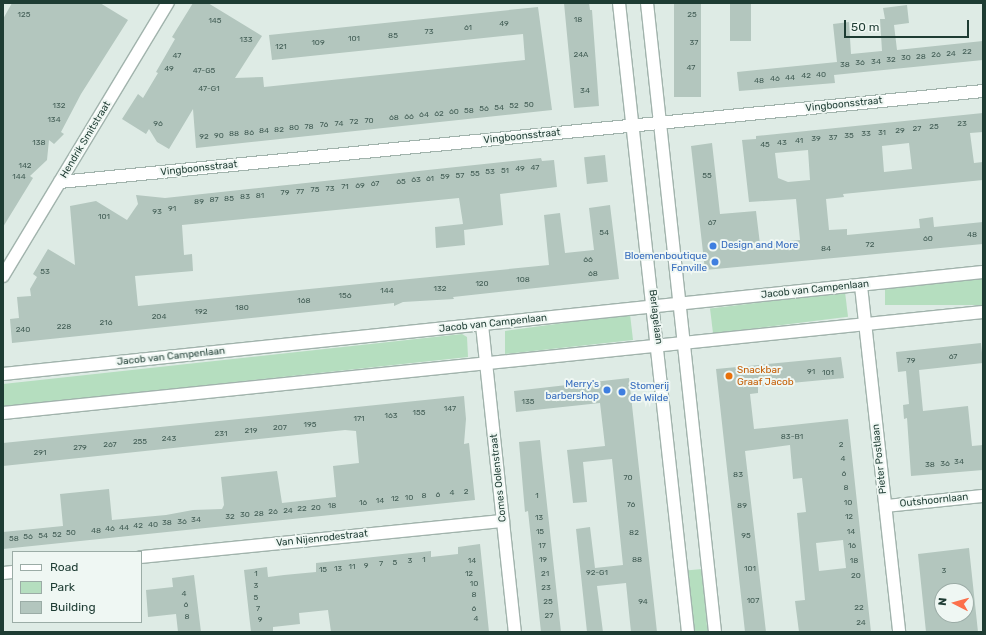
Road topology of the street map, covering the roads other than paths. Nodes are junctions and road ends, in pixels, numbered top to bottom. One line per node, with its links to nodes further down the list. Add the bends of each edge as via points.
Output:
1 (168, 3): 7 (street, Hendrik Smitstraat)
2 (618, 3): 6 (street, Berlagelaan)
3 (647, 3): 5 (street)
4 (983, 91): 5 (street, Vingboonsstraat)
5 (660, 124): 6 (street, Vingboonsstraat); 11 (street)
6 (632, 127): 7 (street, Vingboonsstraat); 12 (street, Berlagelaan)
7 (60, 182): 9 (street, Hendrik Smitstraat)
8 (983, 272): 10 (street, Jacob van Campenlaan)
9 (3, 276)
10 (861, 286): 11 (street, Jacob van Campenlaan); 14 (street, Pieter Postlaan)
11 (678, 304): 12 (street, Jacob van Campenlaan); 16 (street)
12 (653, 307): 15 (street, Jacob van Campenlaan); 17 (street, Berlagelaan)
13 (983, 312): 14 (street)
14 (865, 324): 16 (street); 22 (street, Pieter Postlaan)
15 (482, 325): 18 (street, Comes Oolenstraat); 19 (street, Jacob van Campenlaan)
16 (683, 344): 17 (street); 27 (street)
17 (658, 346): 18 (street); 26 (street, Berlagelaan)
18 (487, 364): 20 (street); 23 (street, Comes Oolenstraat)
19 (3, 374)
20 (3, 412)
21 (983, 496): 22 (street, Outshoornlaan)
22 (886, 506): 28 (street, Pieter Postlaan)
23 (503, 521): 24 (street, Van Nijenrodestraat); 25 (street, Comes Oolenstraat)
24 (142, 557)
25 (515, 632)
26 (688, 632)
27 (715, 632)
28 (899, 632)

